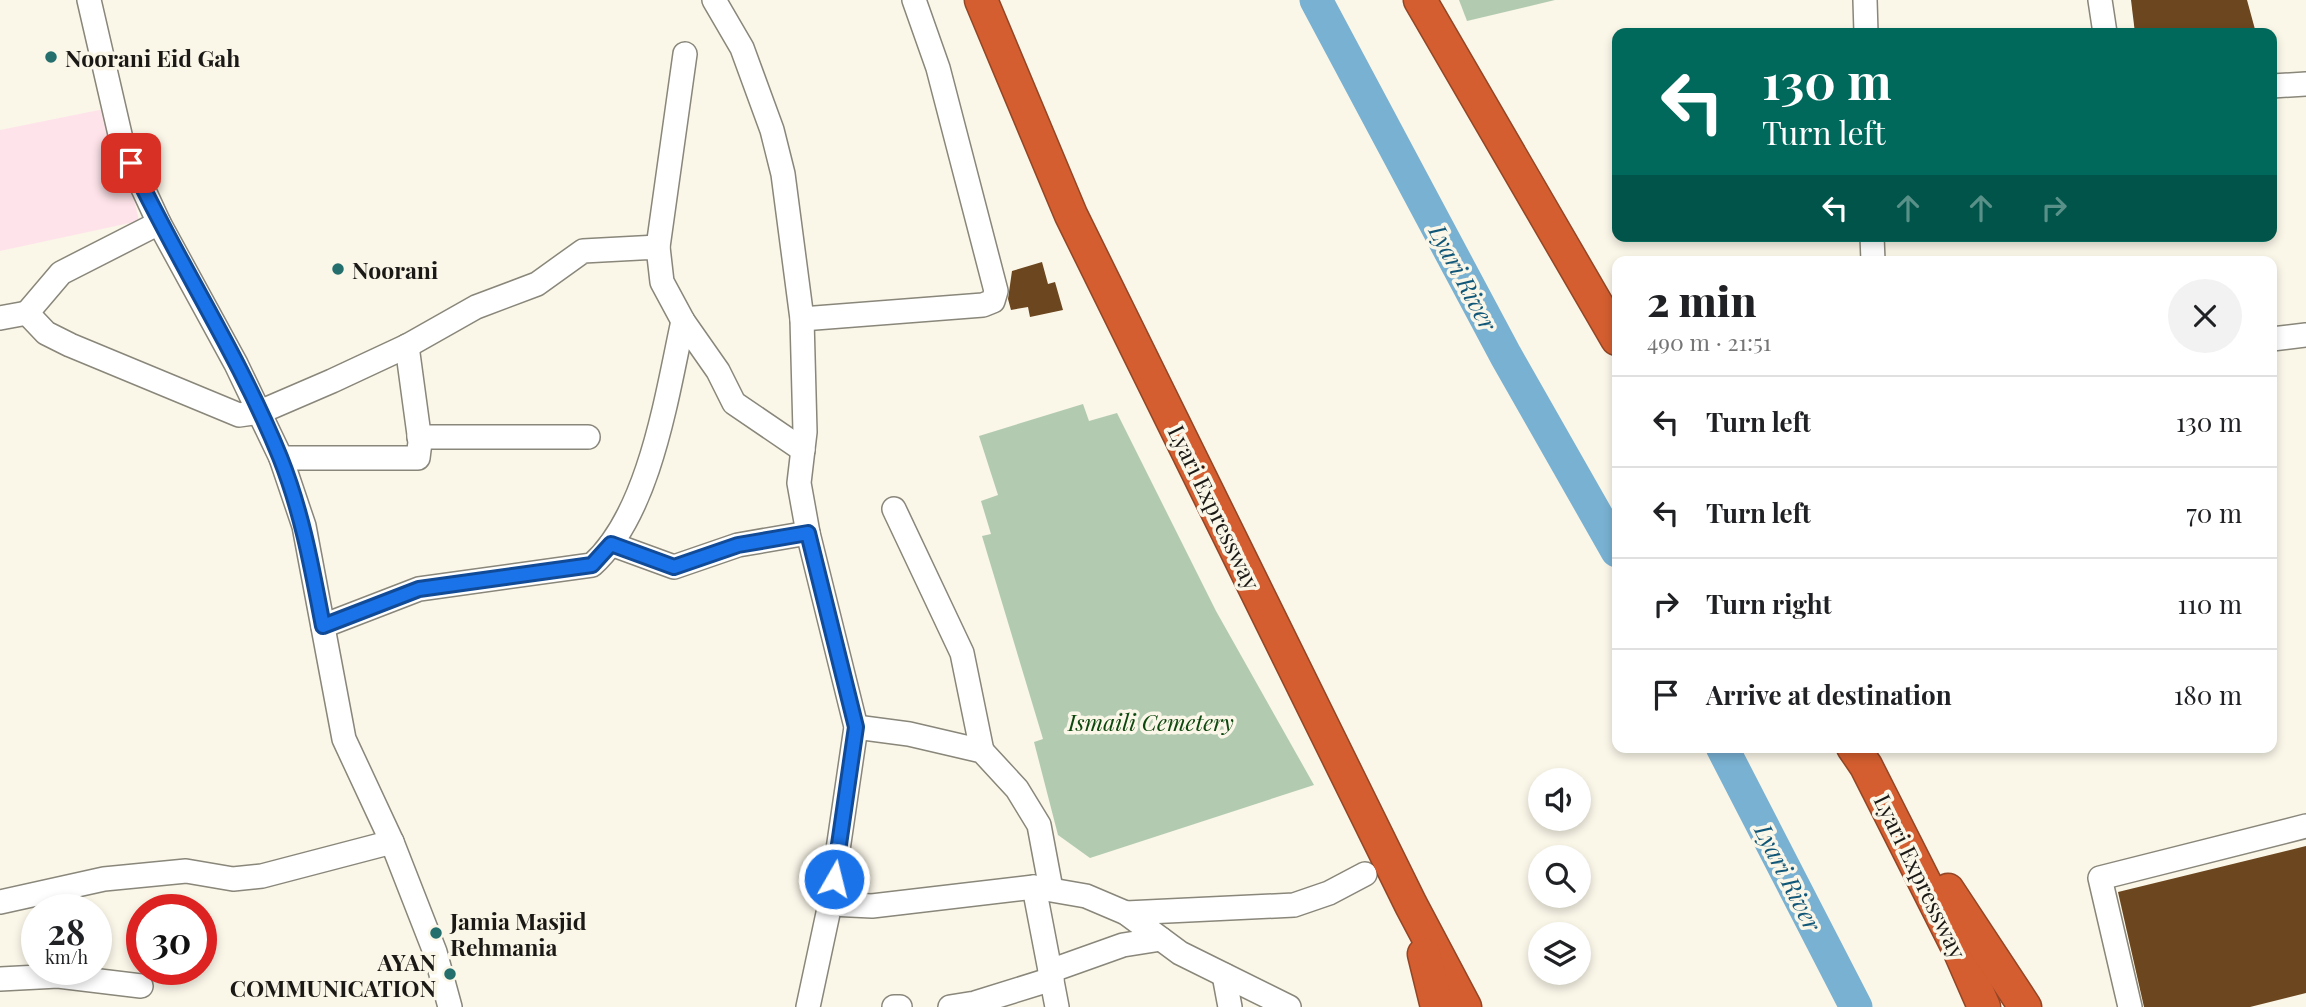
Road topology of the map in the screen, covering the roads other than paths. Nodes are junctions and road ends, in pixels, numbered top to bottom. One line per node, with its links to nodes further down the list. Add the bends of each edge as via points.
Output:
1 (89, 0): 13 (street, via 122,143)
2 (713, 0): 17 (street, via 742,48 772,130 783,174)
3 (914, 0): 17 (street, via 938,68 996,291 993,301)
4 (981, 0): 47 (highway, Lyari Expressway, via 1071,215 1411,905)
5 (1420, 0): 19 (highway)
6 (1865, 0): 8 (street)
7 (2100, 0): 9 (street)
8 (1866, 28)
9 (2104, 28)
10 (685, 54): 14 (street)
11 (2306, 83): 12 (street)
12 (2277, 86)
13 (159, 223): 15 (street, via 61,273); 23 (street)
14 (658, 247): 18 (street, via 662,282); 22 (street, via 583,251 537,284 476,307)
15 (27, 313): 16 (street); 23 (street, via 46,333 73,346 239,415)
16 (0, 318)
17 (802, 319): 26 (street)
18 (683, 321): 26 (street, via 718,371 734,404); 30 (street, via 656,445 634,502)
19 (1612, 330)
20 (2306, 335): 21 (street)
21 (2277, 338)
22 (407, 346): 23 (street); 24 (street)
23 (260, 412): 27 (street)
24 (419, 437): 25 (street); 27 (street, via 418,457)
25 (588, 437)
26 (803, 450): 29 (street, via 799,483)
27 (281, 458): 31 (street, via 304,526)
28 (894, 509): 33 (street, via 962,653)
29 (808, 533): 30 (street, via 738,545 674,567); 32 (street)
30 (611, 544): 31 (street, via 592,565 419,589)
31 (323, 626): 36 (street, via 344,740)
32 (856, 727): 33 (street); 40 (street)
33 (982, 751): 38 (street, via 1017,789 1039,825)
34 (1860, 757): 56 (highway, Lyari Expressway); 57 (highway)
35 (2306, 827): 58 (street, via 2100,878)
36 (392, 842): 39 (street, via 262,876 233,879 186,871 104,879); 48 (street, via 435,952)
37 (1365, 874): 41 (street, via 1294,905)
38 (1042, 888): 40 (street, via 872,906); 41 (street, via 1086,896); 43 (street)
39 (0, 902)
40 (830, 904): 49 (street)
41 (1126, 913): 42 (street)
42 (1161, 939): 43 (street, via 1124,945); 44 (street)
43 (1051, 975): 52 (street, via 975,1003); 53 (street)
44 (1224, 975): 54 (street); 55 (street)
45 (0, 979): 46 (street, via 58,976)
46 (141, 986)
47 (1455, 1006)
48 (450, 1007)
49 (808, 1007)
50 (894, 1007): 51 (street)
51 (900, 1007)
52 (950, 1007)
53 (1057, 1007)
54 (1230, 1007)
55 (1289, 1007)
56 (1984, 1007)
57 (2025, 1007)
58 (2130, 1007)

